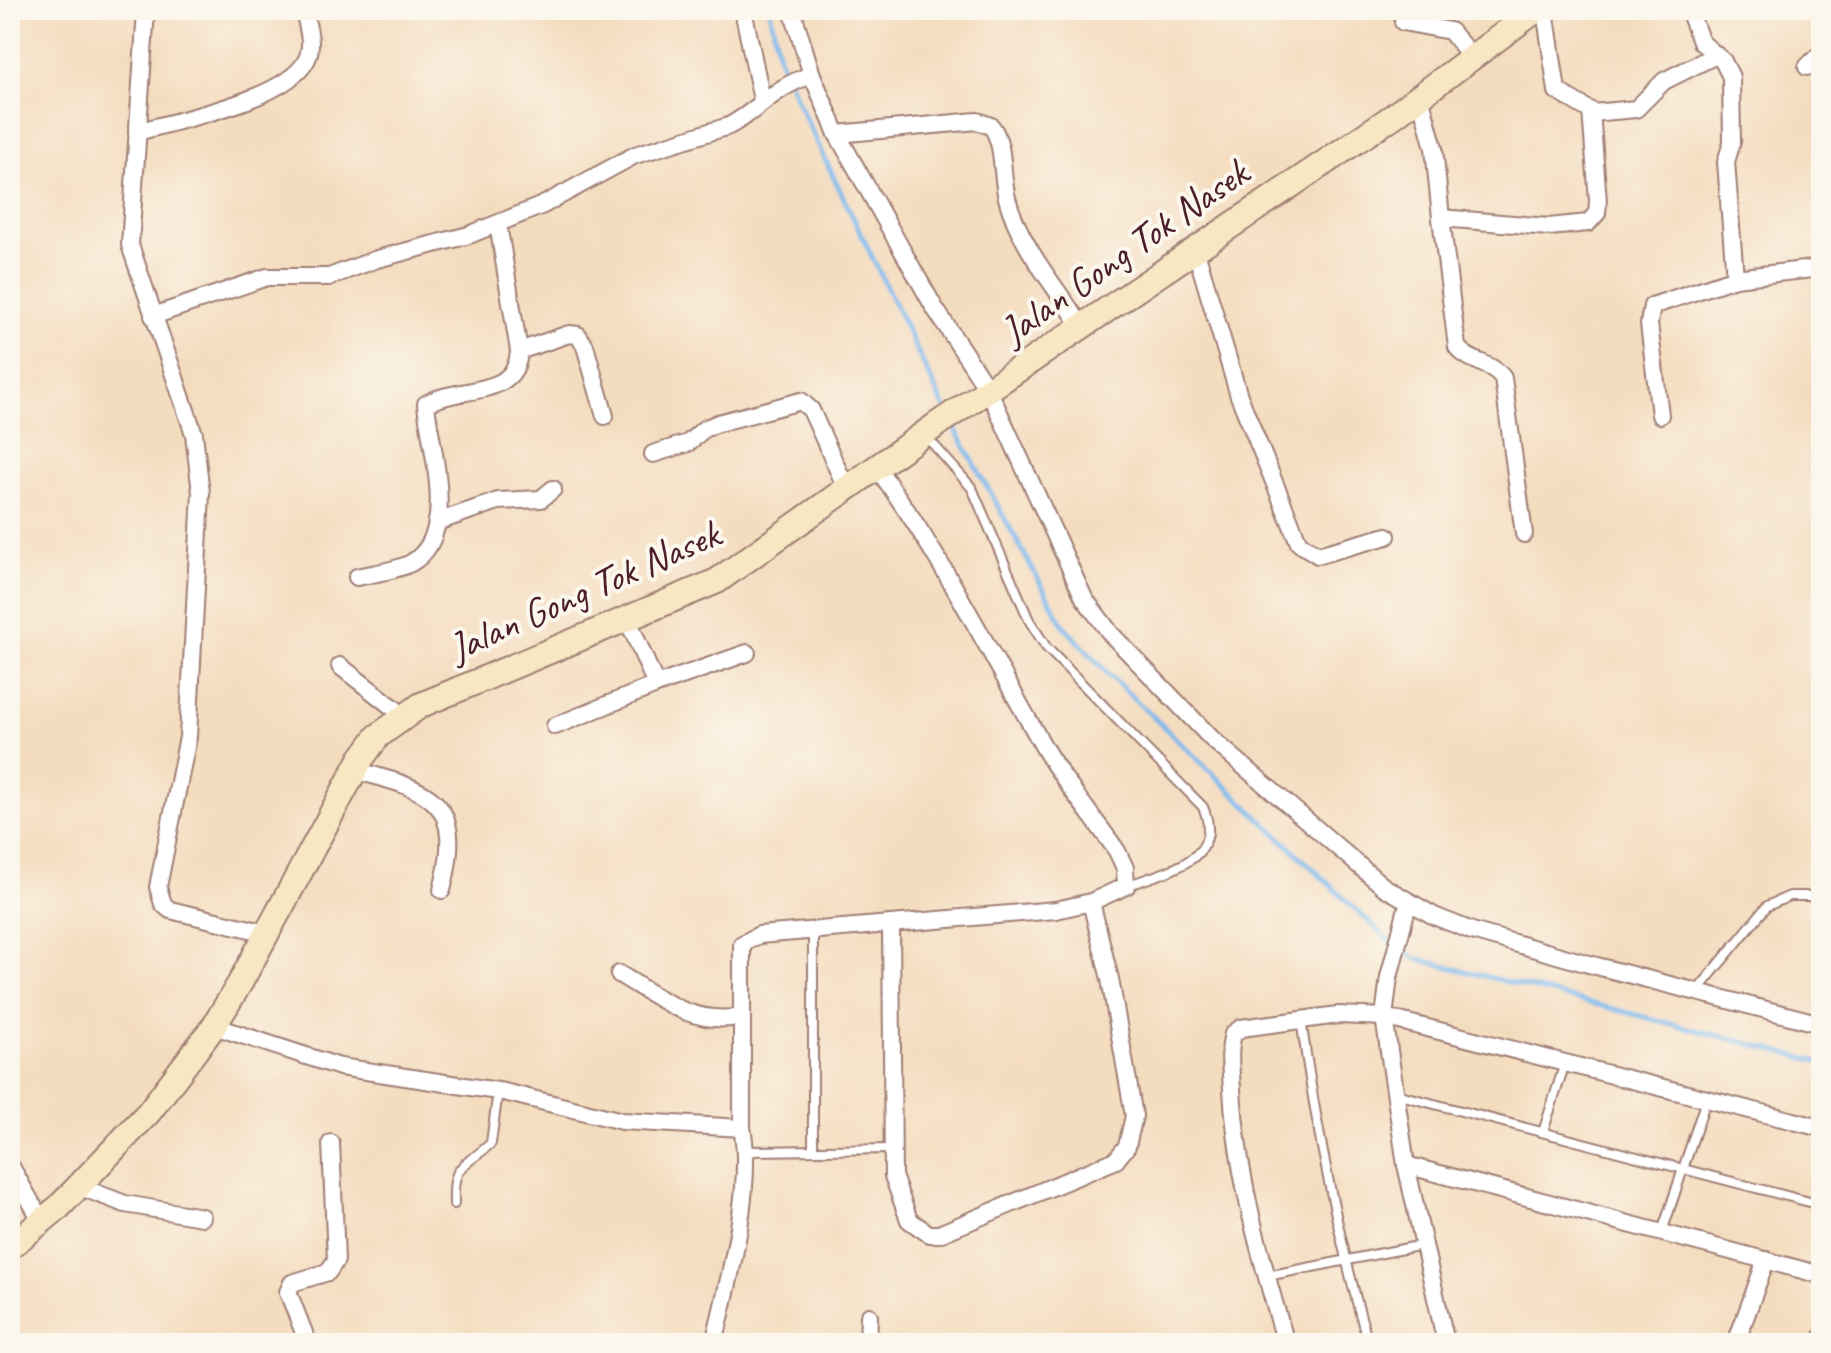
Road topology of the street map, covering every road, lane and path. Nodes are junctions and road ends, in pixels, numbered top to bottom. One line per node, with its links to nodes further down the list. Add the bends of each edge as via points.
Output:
1 (146, 10): 18 (street)
2 (304, 10): 18 (street, via 310,51 290,79 268,92)
3 (743, 10): 15 (street)
4 (792, 10): 14 (street)
5 (1536, 10): 12 (main road, Jalan Gong Tok Nasek)
6 (1545, 10): 17 (street, via 1557,91)
7 (1689, 10): 11 (street, via 1701,42)
8 (1429, 18): 9 (street); 12 (street, via 1450,31)
9 (1403, 22)
10 (1821, 53): 13 (street)
11 (1716, 55): 17 (street, via 1664,81 1636,109); 24 (street, via 1731,77 1732,142 1726,162)
12 (1473, 58): 16 (main road, Jalan Gong Tok Nasek)
13 (1807, 67)
14 (809, 76): 15 (street); 19 (street)
15 (767, 96): 21 (street, via 729,126 635,155 553,201)
16 (1420, 96): 20 (street, via 1434,148); 22 (main road, Jalan Gong Tok Nasek)
17 (1592, 113): 20 (street, via 1598,207 1588,223 1549,227)
18 (137, 132): 25 (street, via 130,245)
19 (837, 134): 26 (street, via 977,121 991,126 1018,228); 28 (street)
20 (1441, 218): 37 (street, via 1457,347 1503,378)
21 (498, 224): 25 (street, via 329,277 267,277); 27 (street)
22 (1195, 248): 26 (main road, Jalan Gong Tok Nasek); 38 (street, via 1239,396 1299,543 1318,555)
23 (1821, 268): 24 (street)
24 (1735, 278): 29 (street, via 1649,309)
25 (153, 316): 54 (street, via 194,434 201,493 188,737 160,895 170,910)
26 (1082, 327): 28 (main road, Jalan Gong Tok Nasek)
27 (519, 351): 30 (street, via 578,335); 36 (street, via 510,379 426,404 435,457)
28 (984, 394): 31 (main road, Jalan Gong Tok Nasek); 51 (street, via 1034,484 1073,580 1098,620 1212,739)
29 (1660, 415)
30 (605, 416)
31 (931, 429): 33 (main road, Jalan Gong Tok Nasek); 47 (lane, via 972,488 1029,620 1046,647 1203,807 1210,824 1208,841 1196,857)
32 (653, 454): 35 (street, via 688,443 718,423 801,401 808,405)
33 (877, 468): 35 (main road, Jalan Gong Tok Nasek); 47 (street, via 955,587 1048,754 1117,851)
34 (553, 489): 36 (street, via 541,499 498,501)
35 (847, 490): 40 (main road, Jalan Gong Tok Nasek, via 717,581)
36 (437, 522): 39 (street, via 430,548 411,563)
37 (1524, 534)
38 (1387, 536)
39 (357, 577)
40 (628, 620): 43 (street); 44 (main road, Jalan Gong Tok Nasek)
41 (747, 653): 43 (street)
42 (340, 666): 44 (street)
43 (656, 685): 45 (street)
44 (404, 716): 46 (main road, Jalan Gong Tok Nasek, via 378,736)
45 (555, 726)
46 (354, 770): 48 (street, via 414,788 443,811 452,845); 54 (main road, Jalan Gong Tok Nasek)
47 (1126, 886): 50 (street)
48 (442, 890)
49 (1821, 896): 56 (lane, via 1790,896 1767,906)
50 (1091, 902): 52 (street); 71 (street, via 1132,1099 1133,1131 1116,1160 939,1234 918,1228 902,1208)
51 (1407, 911): 56 (street); 58 (street)
52 (891, 925): 53 (street); 71 (street)
53 (813, 931): 57 (street, via 759,935 742,944); 70 (lane)
54 (267, 933): 61 (main road, Jalan Gong Tok Nasek)
55 (619, 974): 57 (street, via 695,1017)
56 (1696, 992): 60 (street)
57 (740, 1017): 66 (street)
58 (1384, 1017): 59 (street); 62 (street); 64 (street)
59 (1300, 1018): 84 (lane, via 1315,1121); 88 (street, via 1241,1028 1231,1042 1241,1174)
60 (1821, 1024)
61 (214, 1026): 63 (street, via 340,1067); 76 (main road, Jalan Gong Tok Nasek, via 149,1112)
62 (1565, 1063): 65 (street); 68 (lane)
63 (498, 1091): 66 (street, via 622,1121); 77 (lane, via 491,1143 455,1173)
64 (1393, 1094): 68 (lane); 74 (street)
65 (1706, 1099): 67 (street); 75 (lane)
66 (742, 1128): 72 (street)
67 (1821, 1128)
68 (1543, 1132): 75 (lane)
69 (331, 1143): 92 (street, via 336,1260 328,1272 292,1283 288,1292)
70 (813, 1147): 71 (lane); 72 (lane)
71 (892, 1149)
72 (747, 1151): 93 (street, via 731,1273)
73 (10, 1165): 80 (street)
74 (1406, 1165): 81 (street); 82 (street)
75 (1681, 1168): 78 (lane); 81 (lane)
76 (78, 1186): 79 (street, via 125,1204); 80 (main road, Jalan Gong Tok Nasek)
77 (454, 1204)
78 (1821, 1205)
79 (202, 1217)
80 (41, 1220): 83 (main road, Jalan Gong Tok Nasek)
81 (1662, 1232): 85 (street)
82 (1423, 1245): 84 (lane); 97 (street)
83 (10, 1247)
84 (1345, 1260): 88 (lane); 96 (lane)
85 (1766, 1260): 87 (street); 98 (street)
86 (10, 1269): 89 (lane)
87 (1821, 1275)
88 (1266, 1277): 95 (street)
89 (10, 1291)
90 (869, 1316): 94 (street)
91 (1821, 1330): 99 (lane)
92 (308, 1343)
93 (714, 1343)
94 (868, 1343)
95 (1286, 1343)
96 (1368, 1343)
97 (1446, 1343)
98 (1736, 1343)
99 (1816, 1343)

